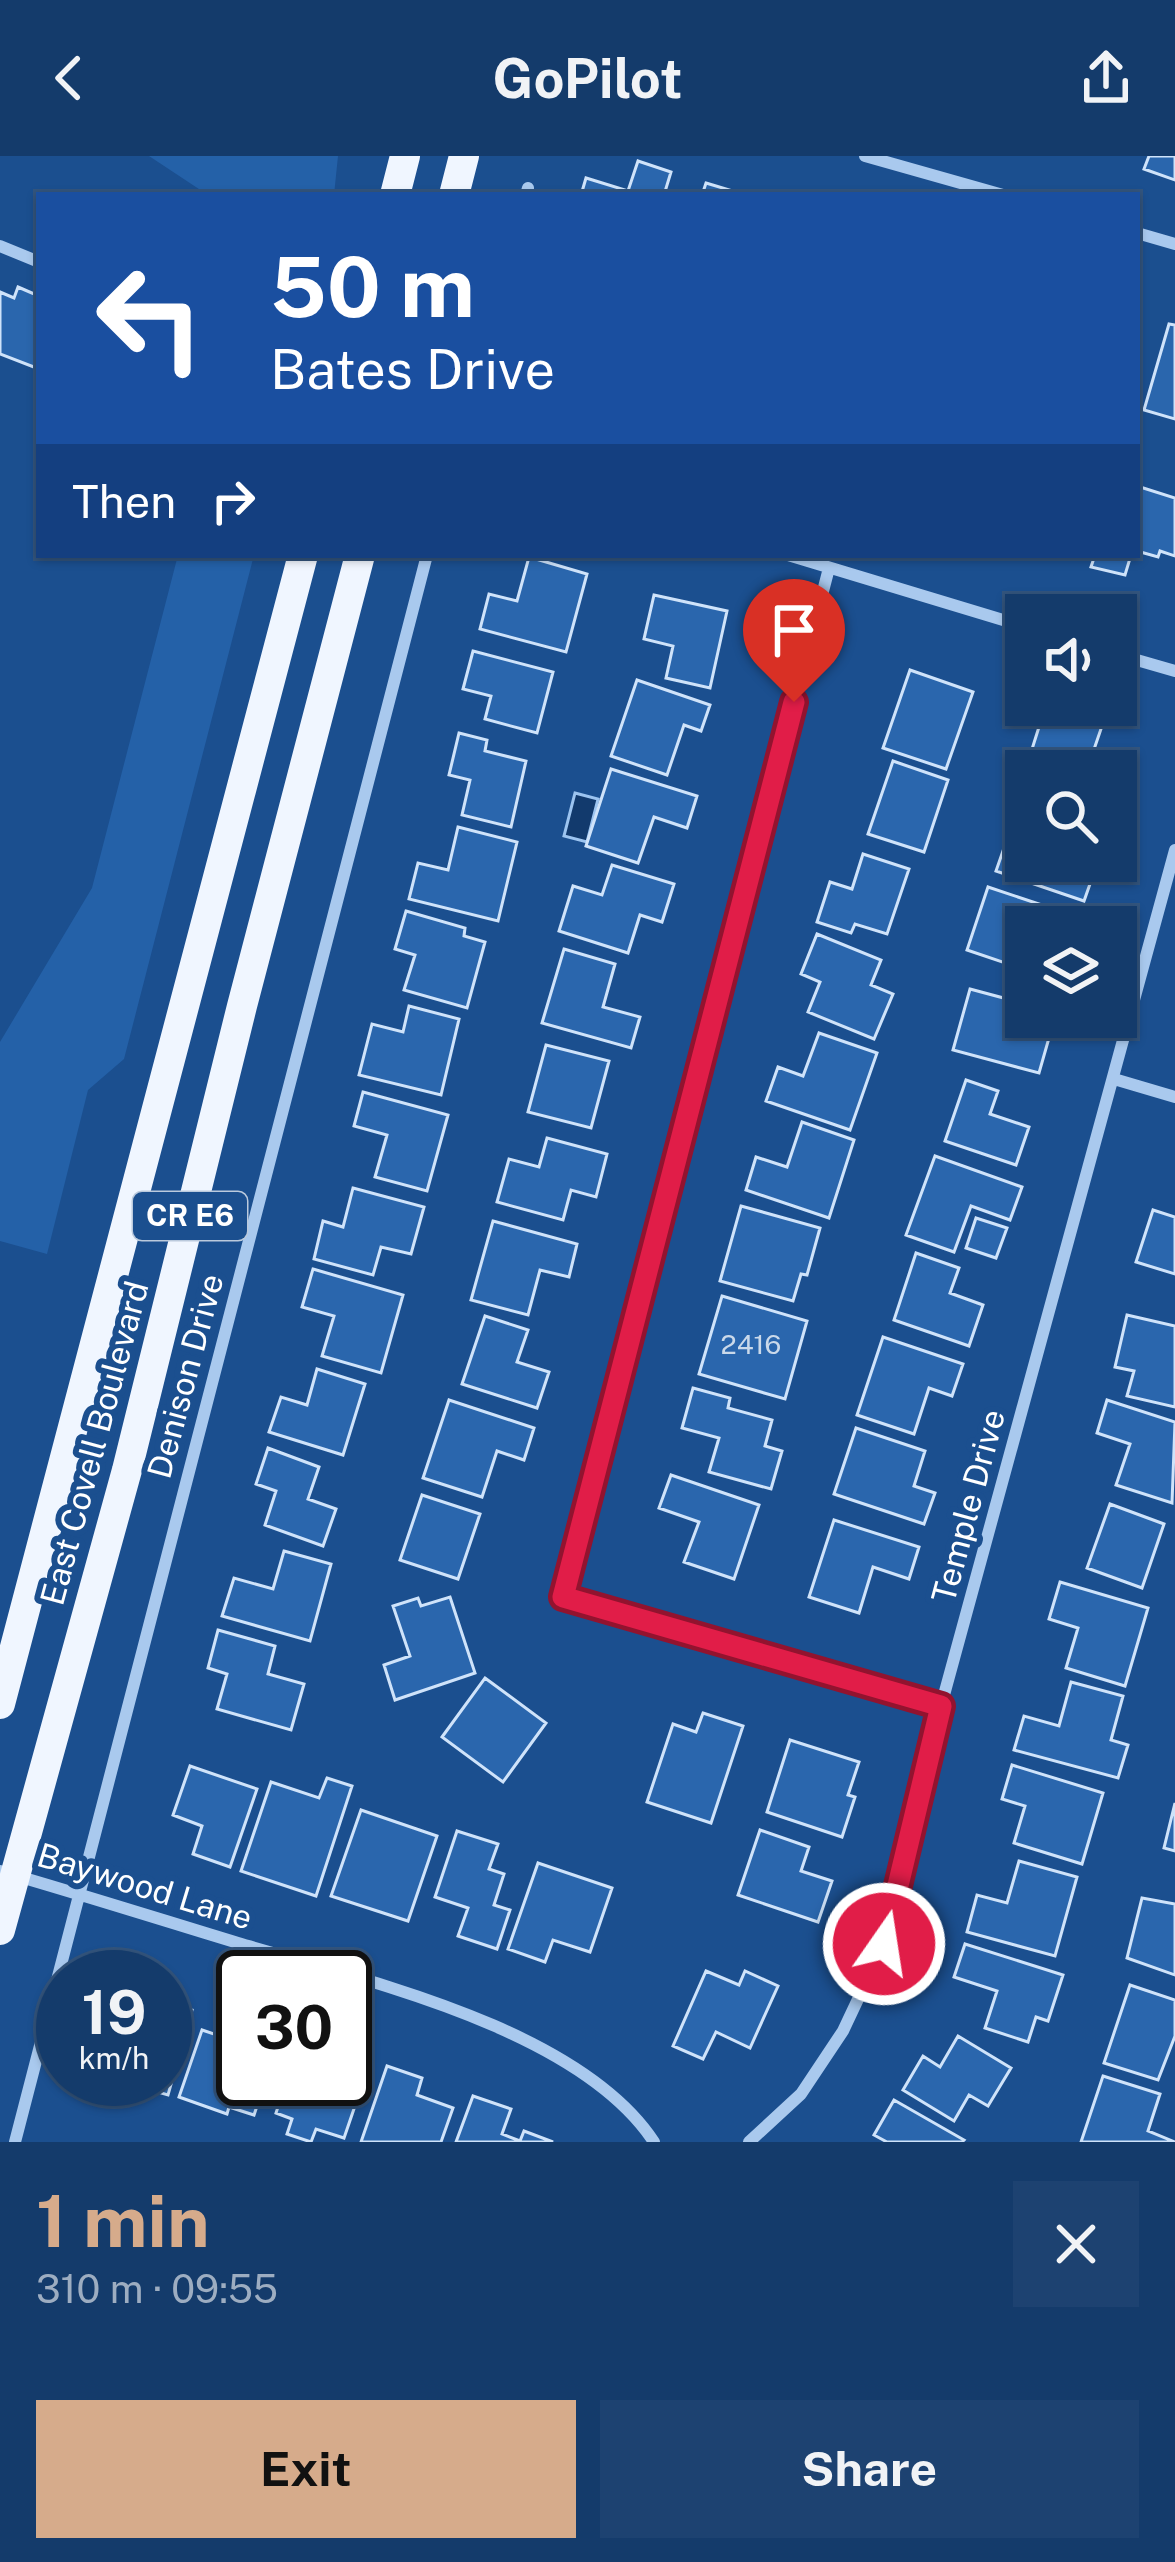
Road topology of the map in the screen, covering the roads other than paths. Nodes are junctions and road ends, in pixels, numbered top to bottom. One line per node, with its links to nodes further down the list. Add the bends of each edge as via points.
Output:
1 (405, 156): 4 (main road)
2 (464, 156): 5 (main road)
3 (865, 156): 6 (street)
4 (396, 192)
5 (455, 192)
6 (992, 192)
7 (1140, 234): 8 (street)
8 (1175, 244)
9 (0, 247): 10 (street)
10 (36, 261)
11 (302, 558): 22 (main road, East Covell Boulevard / CR E6)
12 (359, 558): 24 (main road, East Covell Boulevard / CR E6, via 127,1470)
13 (426, 558): 25 (street, Denison Drive)
14 (797, 558): 15 (street)
15 (829, 568): 16 (street); 23 (street, via 563,1597)
16 (1005, 621)
17 (1137, 660): 18 (street)
18 (1175, 671)
19 (1175, 850): 20 (street, Temple Drive)
20 (1114, 1078): 21 (street); 23 (street, Temple Drive)
21 (1175, 1097)
22 (0, 1704)
23 (941, 1706): 29 (street, Temple Drive, via 884,1944 811,2078)
24 (7, 1873): 25 (street, Baywood Lane); 26 (main road, East Covell Boulevard / CR E6)
25 (79, 1895): 27 (street, Denison Drive); 28 (street, Baywood Lane, via 423,1998 530,2043 600,2085)
26 (0, 1930)
27 (15, 2142)
28 (654, 2142)
29 (749, 2142)

